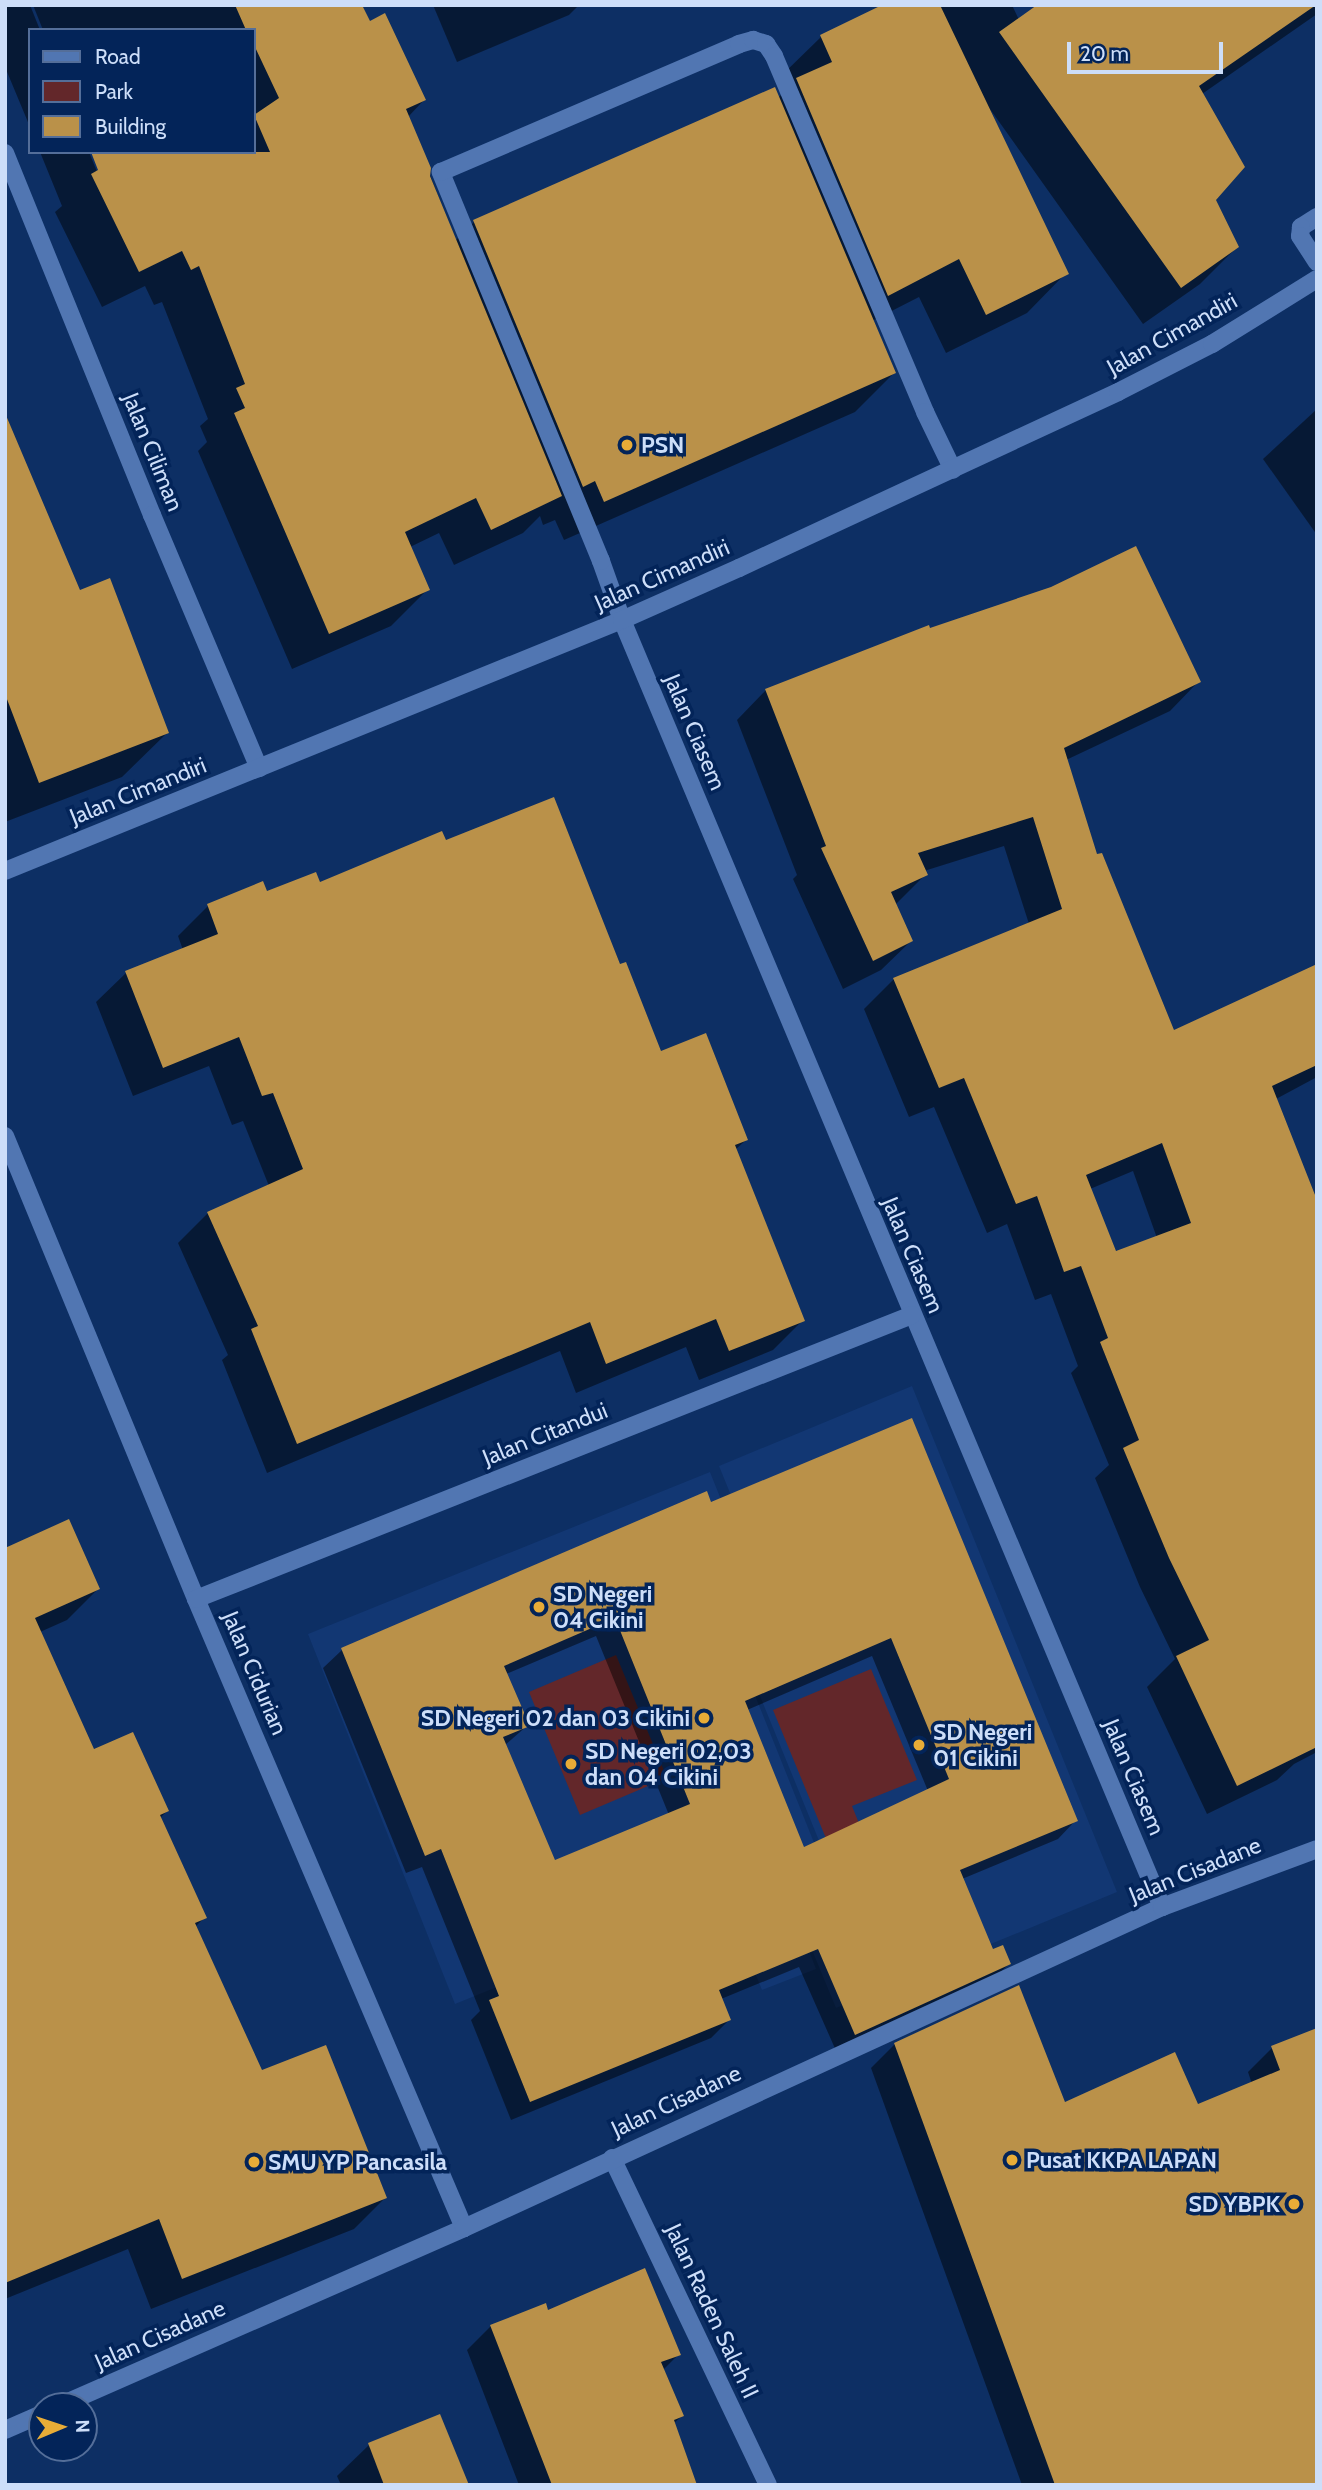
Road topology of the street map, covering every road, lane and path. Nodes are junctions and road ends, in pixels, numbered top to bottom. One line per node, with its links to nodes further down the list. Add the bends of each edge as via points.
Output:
1 (5, 153): 7 (street, Jalan Ciliman)
2 (1317, 217): 3 (street, via 1301,228 1300,236)
3 (1317, 262)
4 (1317, 279): 5 (street, Jalan Cimandiri, via 1212,344)
5 (953, 470): 6 (street, Jalan Cimandiri); 6 (street, Jalan Ciasem, via 766,44 753,40 738,44 441,172)
6 (622, 620): 7 (street, Jalan Cimandiri); 10 (street, Jalan Ciasem)
7 (259, 768): 8 (street, Jalan Cimandiri)
8 (5, 871)
9 (5, 1136): 11 (street, Jalan Cidurian)
10 (912, 1315): 11 (street, Jalan Citandui); 13 (street, Jalan Ciasem)
11 (196, 1599): 15 (street, Jalan Cidurian)
12 (1317, 1849): 13 (street, Jalan Cisadane)
13 (1162, 1907): 14 (street, Jalan Cisadane)
14 (612, 2158): 15 (street, Jalan Cisadane); 19 (street, Jalan Raden Saleh II)
15 (464, 2228): 16 (street, Jalan Cisadane)
16 (91, 2392)
17 (28, 2420): 18 (street)
18 (5, 2430)
19 (768, 2485)

